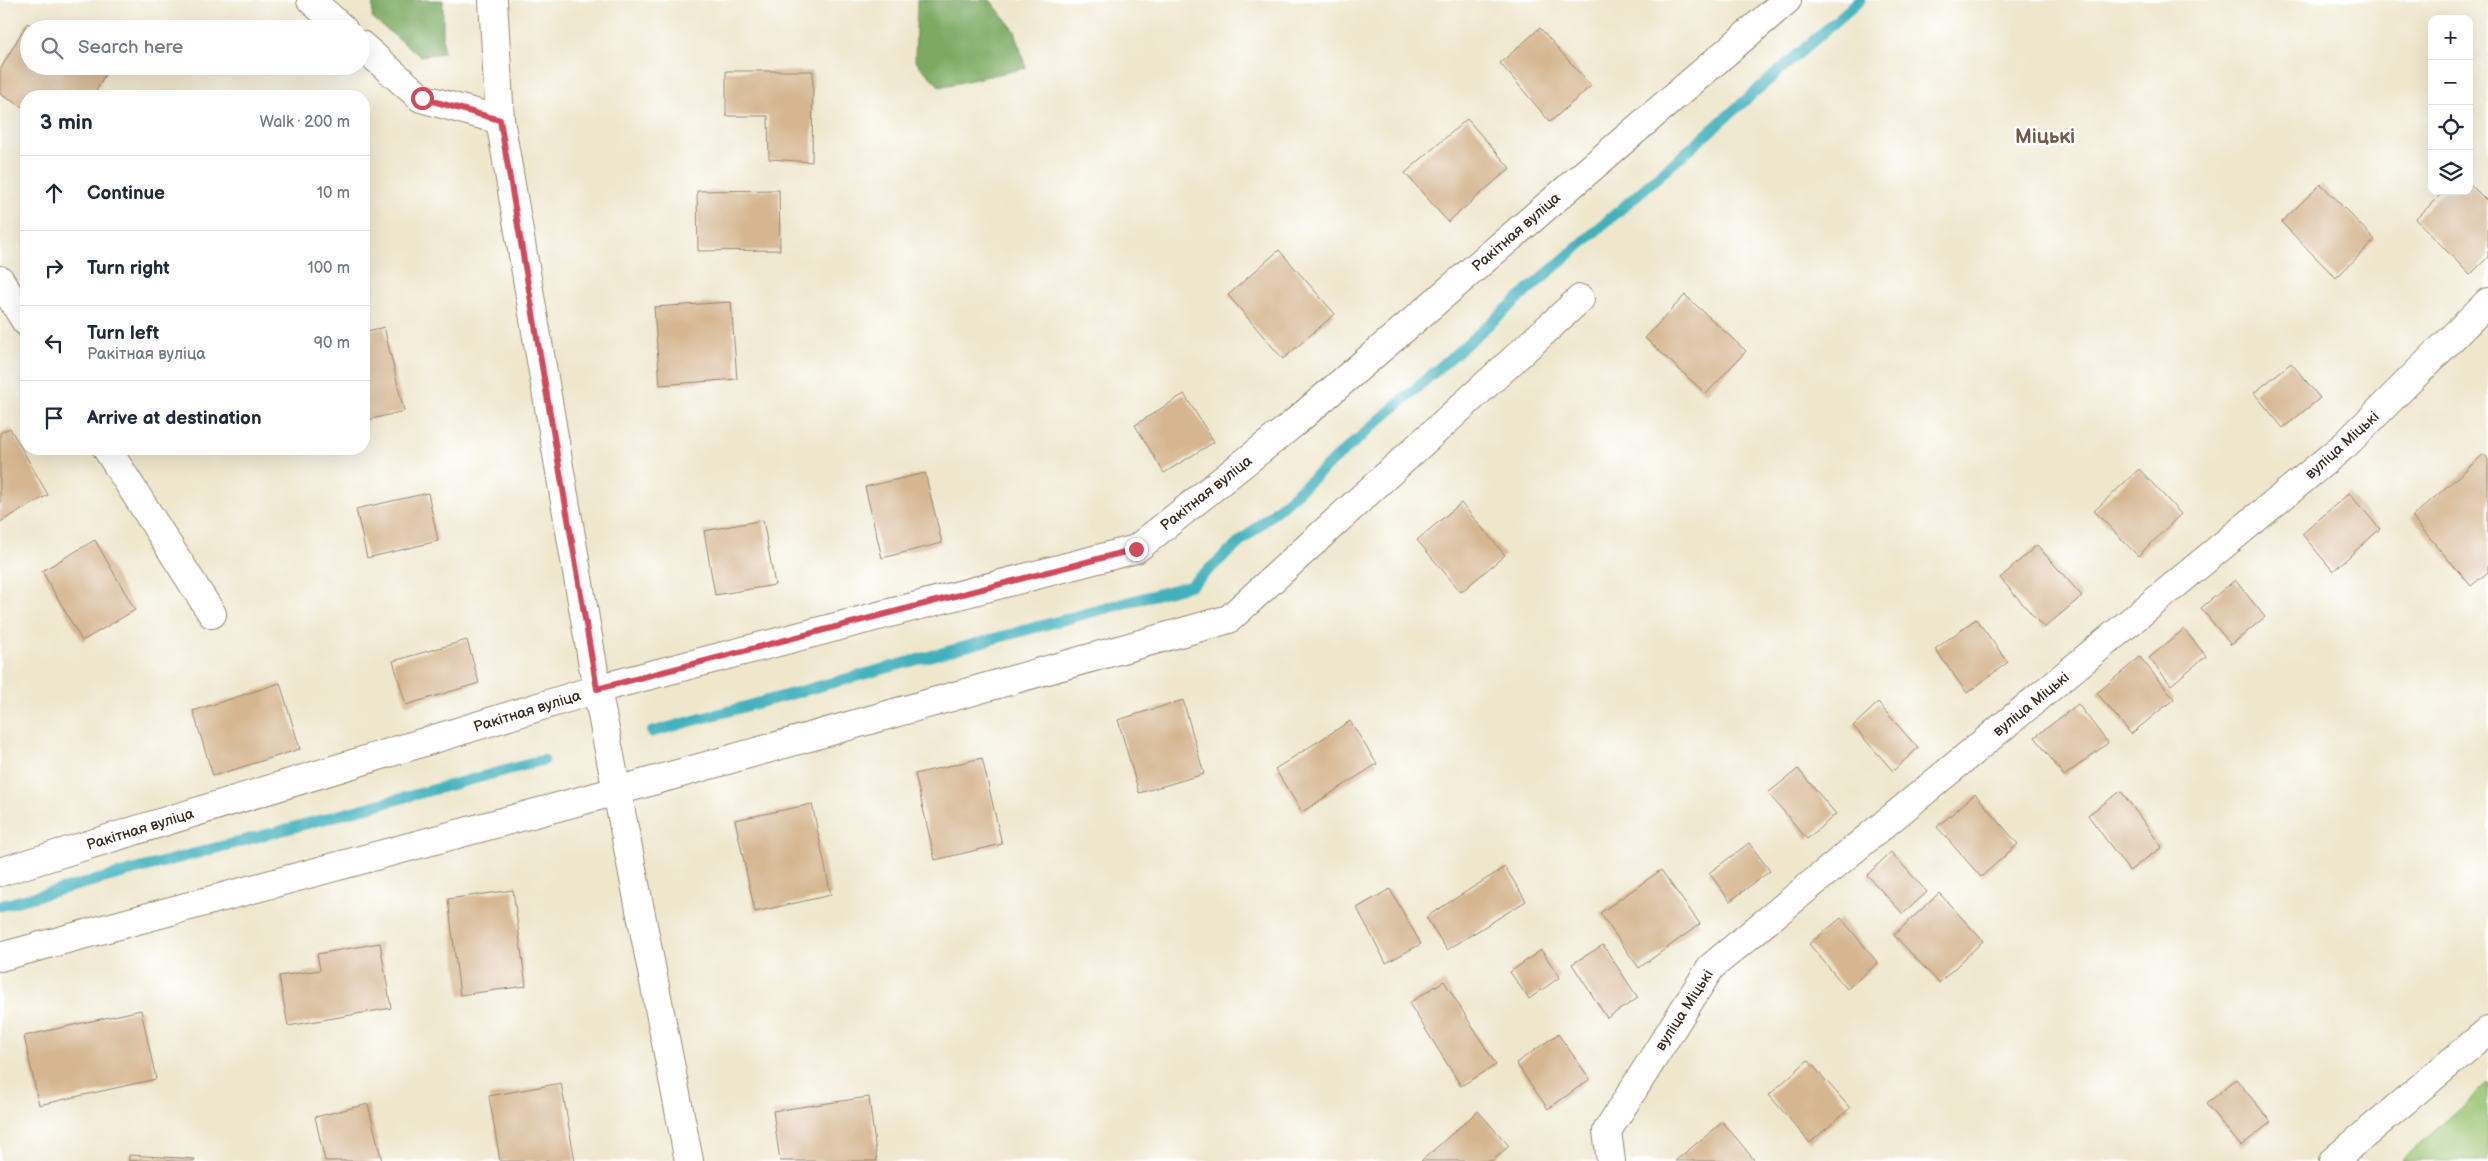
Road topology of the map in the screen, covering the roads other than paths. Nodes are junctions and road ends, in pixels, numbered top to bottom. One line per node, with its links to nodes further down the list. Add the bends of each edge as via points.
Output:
1 (311, 0): 4 (street)
2 (493, 0): 6 (street)
3 (1786, 0): 13 (street, Ракітная вуліца, via 1293,424 1136,549)
4 (333, 20)
5 (370, 53): 6 (street, via 422,98)
6 (500, 120): 13 (street)
7 (0, 280): 10 (street)
8 (1580, 299): 14 (street, via 1229,619)
9 (2488, 302): 19 (street, вуліца Міцькі, via 2346,444 1711,967 1607,1132)
10 (20, 312)
11 (111, 455): 12 (street)
12 (212, 614)
13 (597, 689): 14 (street); 15 (street, Ракітная вуліца)
14 (617, 791): 16 (street); 18 (street)
15 (0, 872)
16 (0, 957)
17 (2488, 1032): 20 (street)
18 (689, 1161)
19 (1611, 1161)
20 (2333, 1161)

